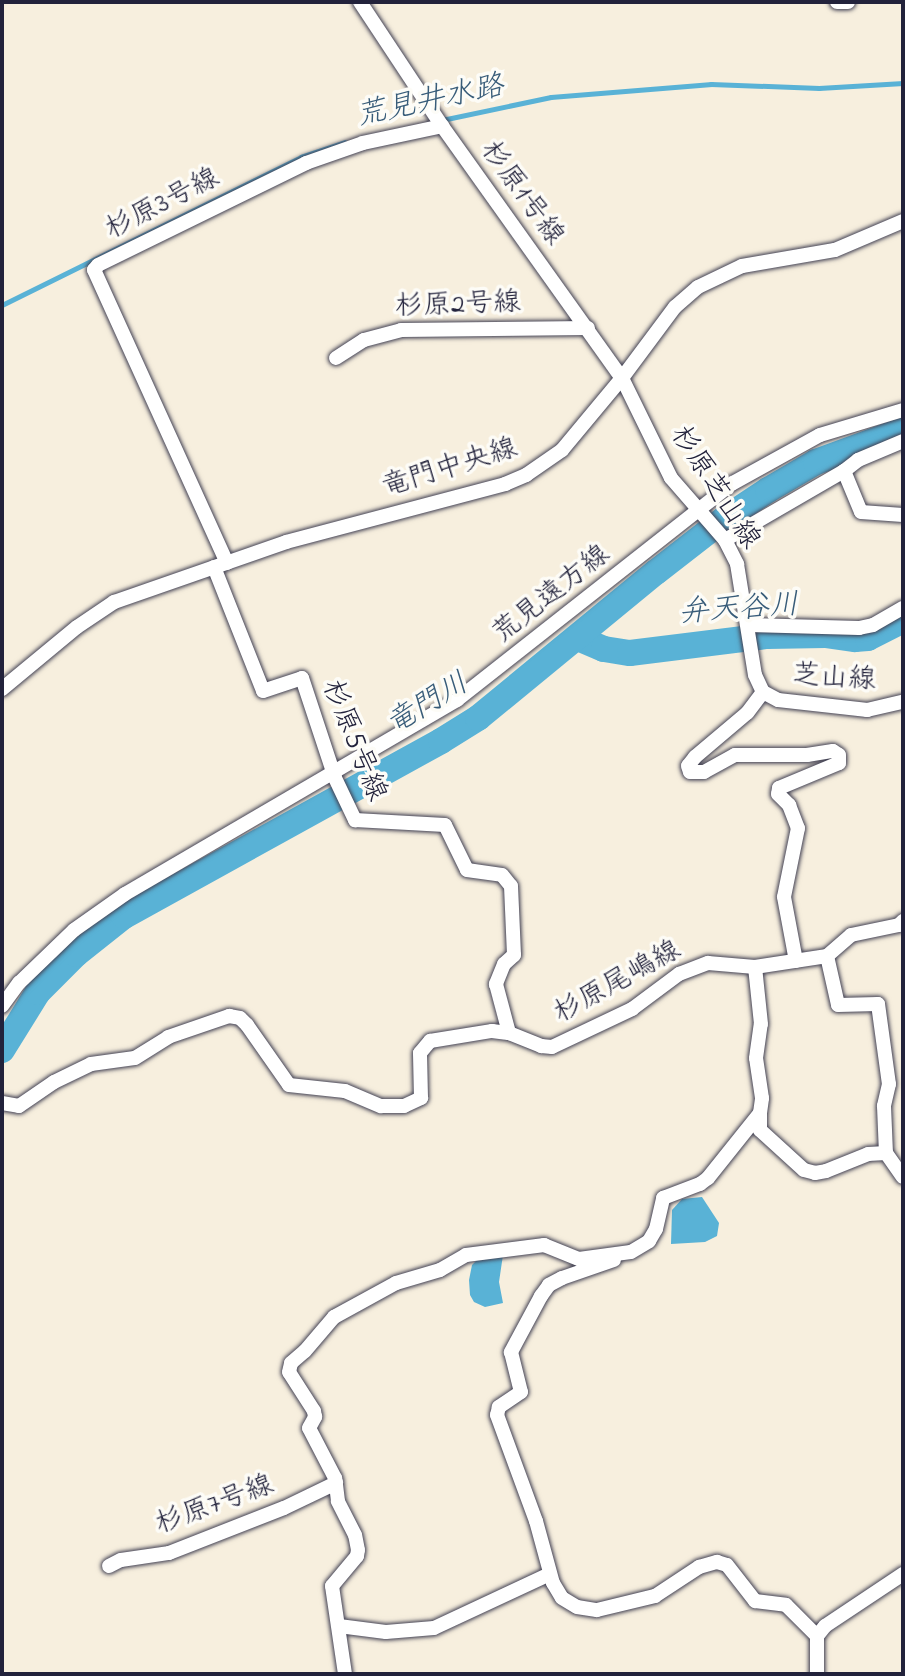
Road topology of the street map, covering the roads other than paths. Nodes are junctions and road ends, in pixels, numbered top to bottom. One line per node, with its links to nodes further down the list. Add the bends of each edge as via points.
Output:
1 (360, 2): 4 (street, 杉原1号線)
2 (836, 2): 3 (street)
3 (848, 2)
4 (440, 122): 6 (street, 杉原1号線); 15 (street, 杉原3号線, via 306,163 94,270)
5 (903, 221): 8 (street, 竜門中央線, via 835,250 743,266 713,278 675,307)
6 (588, 328): 7 (street, 杉原2号線, via 401,330 364,340); 8 (street, 杉原1号線)
7 (336, 358)
8 (622, 378): 12 (street, 杉原芝山線, via 671,478); 15 (street, 竜門中央線, via 562,450 526,475 320,532)
9 (903, 410): 12 (street, 荒見遠方線, via 820,435 733,483)
10 (903, 441): 11 (street)
11 (844, 471): 13 (street, via 862,512); 14 (street)
12 (702, 514): 14 (street, 杉原芝山線); 21 (street, 荒見遠方線, via 457,700)
13 (903, 515)
14 (724, 539): 17 (street, 杉原芝山線, via 743,584)
15 (221, 565): 18 (street, 竜門中央線, via 114,602); 21 (street, 杉原5号線, via 263,691 302,678)
16 (903, 608): 17 (street, via 859,628)
17 (749, 627): 19 (street, 杉原芝山線, via 755,675)
18 (2, 689)
19 (763, 692): 20 (street, 芝山線, via 778,700 867,710); 24 (street, via 747,713 688,766 697,774 735,755 833,751 839,755 839,763 779,788 798,828 783,897)
20 (903, 702)
21 (334, 776): 26 (street, 荒見遠方線, via 125,894 74,930); 27 (street, 杉原5号線, via 355,820 445,825 467,870 502,875 511,886 514,955 496,984)
22 (903, 921): 23 (street, 杉原尾嶋線, via 851,935)
23 (827, 956): 24 (street, 杉原尾嶋線); 30 (street, via 838,1004 878,1004 889,1084 884,1106)
24 (796, 961): 25 (street, 杉原尾嶋線)
25 (755, 967): 27 (street, 杉原尾嶋線, via 708,963 679,974 632,1009 552,1047); 29 (street, via 761,1024 756,1058)
26 (2, 1006)
27 (509, 1033): 28 (street, 杉原尾嶋線, via 492,1031 430,1041 419,1053 421,1098 404,1106 371,1104 345,1091 289,1085 247,1025 229,1016 168,1037 135,1058 91,1064 42,1089 19,1107)
28 (2, 1103)
29 (760, 1112): 30 (street, via 761,1130 804,1170 826,1171 868,1154); 32 (street, via 708,1178 663,1198 649,1241)
30 (886, 1153): 31 (street)
31 (903, 1177)
32 (631, 1252): 33 (street, via 579,1259 544,1245 531,1245 466,1255 440,1270 396,1283 334,1317 291,1363 289,1372 314,1411 309,1428); 35 (street, via 549,1285 511,1352 521,1392 499,1407 498,1422 536,1521)
33 (336, 1483): 34 (street, 杉原7号線, via 169,1553); 37 (street, via 358,1550 332,1586)
34 (109, 1566)
35 (550, 1573): 37 (street, via 434,1628 386,1632); 38 (street, via 562,1598 576,1607 597,1610 655,1596 699,1567 717,1562 727,1565 755,1601 786,1605)
36 (903, 1574): 38 (street)
37 (339, 1626): 39 (street)
38 (817, 1636): 40 (street)
39 (345, 1674)
40 (817, 1674)

